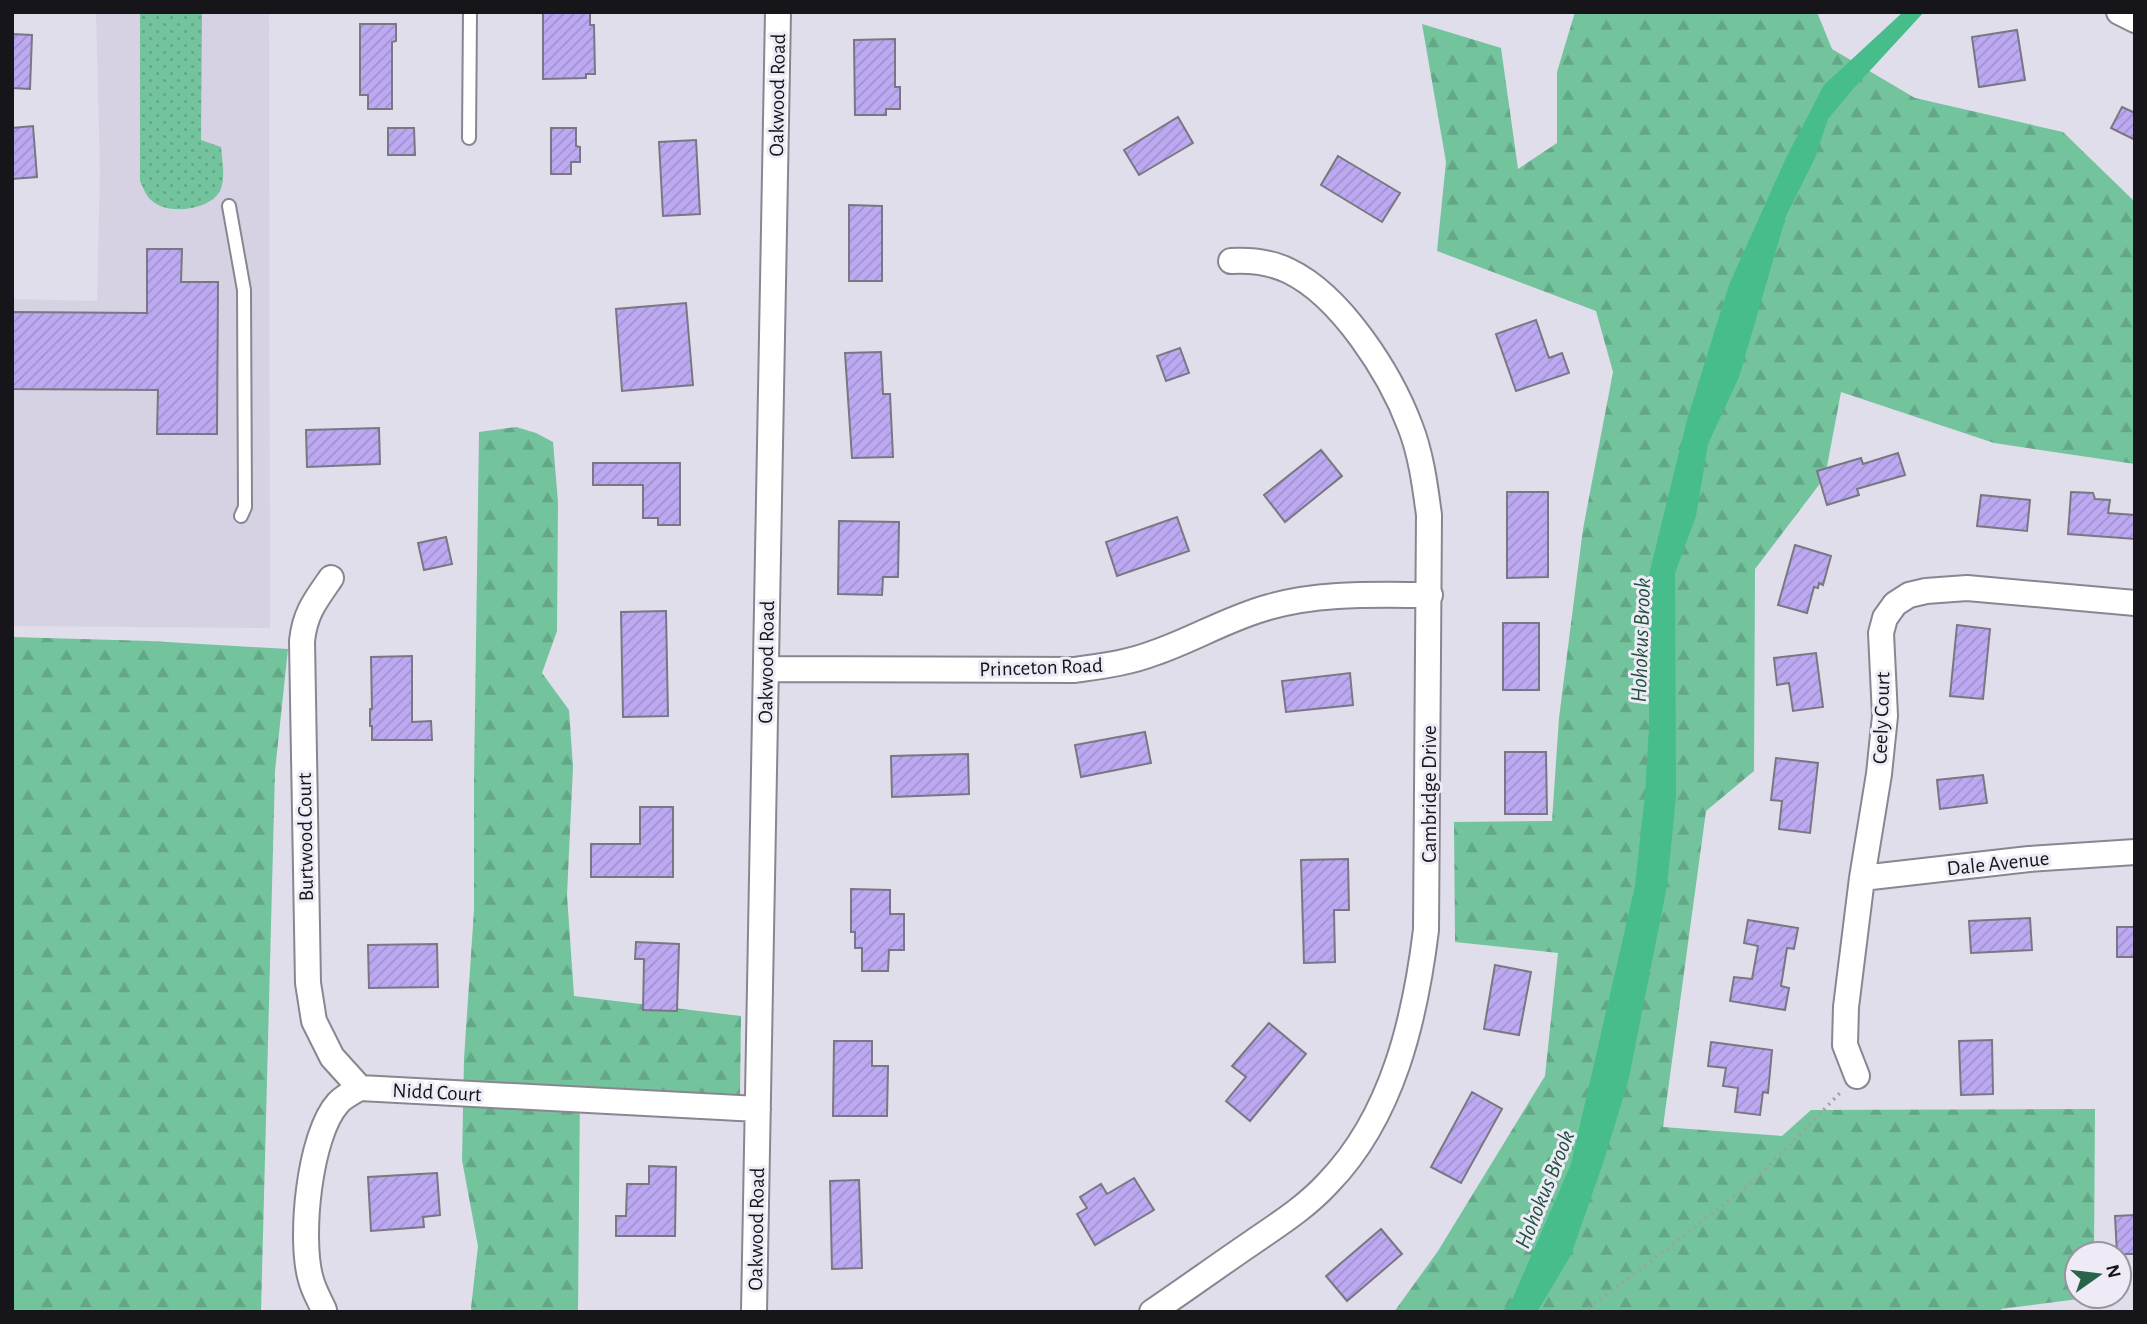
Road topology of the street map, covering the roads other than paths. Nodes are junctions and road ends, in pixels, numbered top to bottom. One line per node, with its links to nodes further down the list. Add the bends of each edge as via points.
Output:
1 (470, 12): 5 (lane)
2 (778, 12): 12 (street, Oakwood Road)
3 (2119, 12): 4 (street)
4 (2135, 20)
5 (469, 138)
6 (229, 206): 8 (lane, via 244,290)
7 (1231, 261): 10 (street, Cambridge Drive, via 1268,263 1311,285 1369,347 1392,385 1423,470)
8 (241, 516)
9 (331, 578): 16 (street, Burtwood Court, via 309,609 302,641 308,983 314,1021 332,1057)
10 (1430, 595): 12 (street, Princeton Road, via 1351,595 1270,606 1154,653 1075,670); 20 (street, Cambridge Drive, via 1426,930 1416,997 1388,1088 1371,1125 1328,1184 1299,1210)
11 (2135, 603): 14 (street, Ceely Court, via 1967,588 1917,593 1895,604 1881,633 1885,716)
12 (766, 669): 17 (street, Oakwood Road)
13 (2135, 852): 14 (street, Dale Avenue)
14 (1862, 878): 15 (street, Ceely Court, via 1845,1045)
15 (1857, 1076)
16 (359, 1087): 17 (street, Nidd Court); 18 (street, via 338,1103 319,1136 309,1181 310,1279)
17 (758, 1109): 19 (street, Oakwood Road)
18 (324, 1310)
19 (754, 1312)
20 (1152, 1312)

